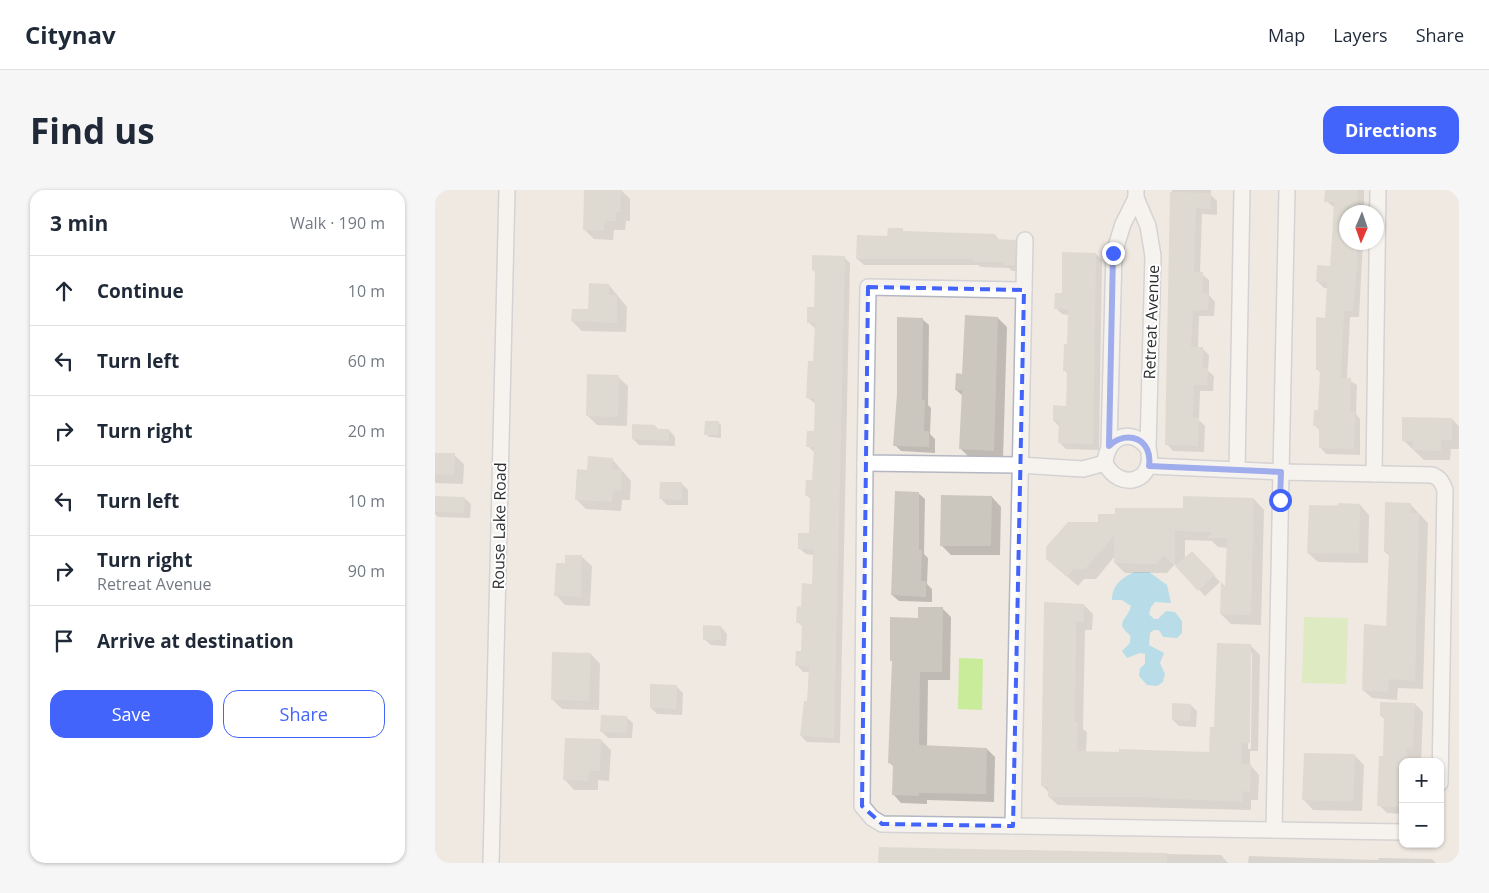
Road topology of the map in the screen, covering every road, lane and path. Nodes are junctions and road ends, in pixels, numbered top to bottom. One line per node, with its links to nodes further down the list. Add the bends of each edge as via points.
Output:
1 (507, 190): 21 (street, Rouse Lake Road)
2 (1242, 190): 14 (street)
3 (1287, 190): 15 (street)
4 (1378, 190): 16 (street)
5 (1136, 194): 8 (street, Retreat Avenue, via 1113,253); 9 (street, Retreat Avenue, via 1148,226 1153,256)
6 (1025, 240): 7 (street)
7 (1023, 290): 10 (street, via 868,287); 12 (street)
8 (1109, 446): 9 (street, via 1125,436 1142,441); 11 (street)
9 (1148, 448): 13 (street)
10 (865, 463): 12 (street); 18 (street, via 862,806 882,824)
11 (1105, 463): 12 (street, via 1083,469); 13 (street, via 1113,475 1127,481 1136,479)
12 (1019, 465): 18 (street)
13 (1149, 466): 14 (street)
14 (1237, 470): 15 (street)
15 (1281, 472): 16 (street); 19 (street)
16 (1373, 474): 17 (street, via 1431,475 1439,478 1445,490)
17 (1440, 758)
18 (1013, 826): 19 (street)
19 (1274, 830): 20 (street)
20 (1399, 832)
21 (491, 863)

